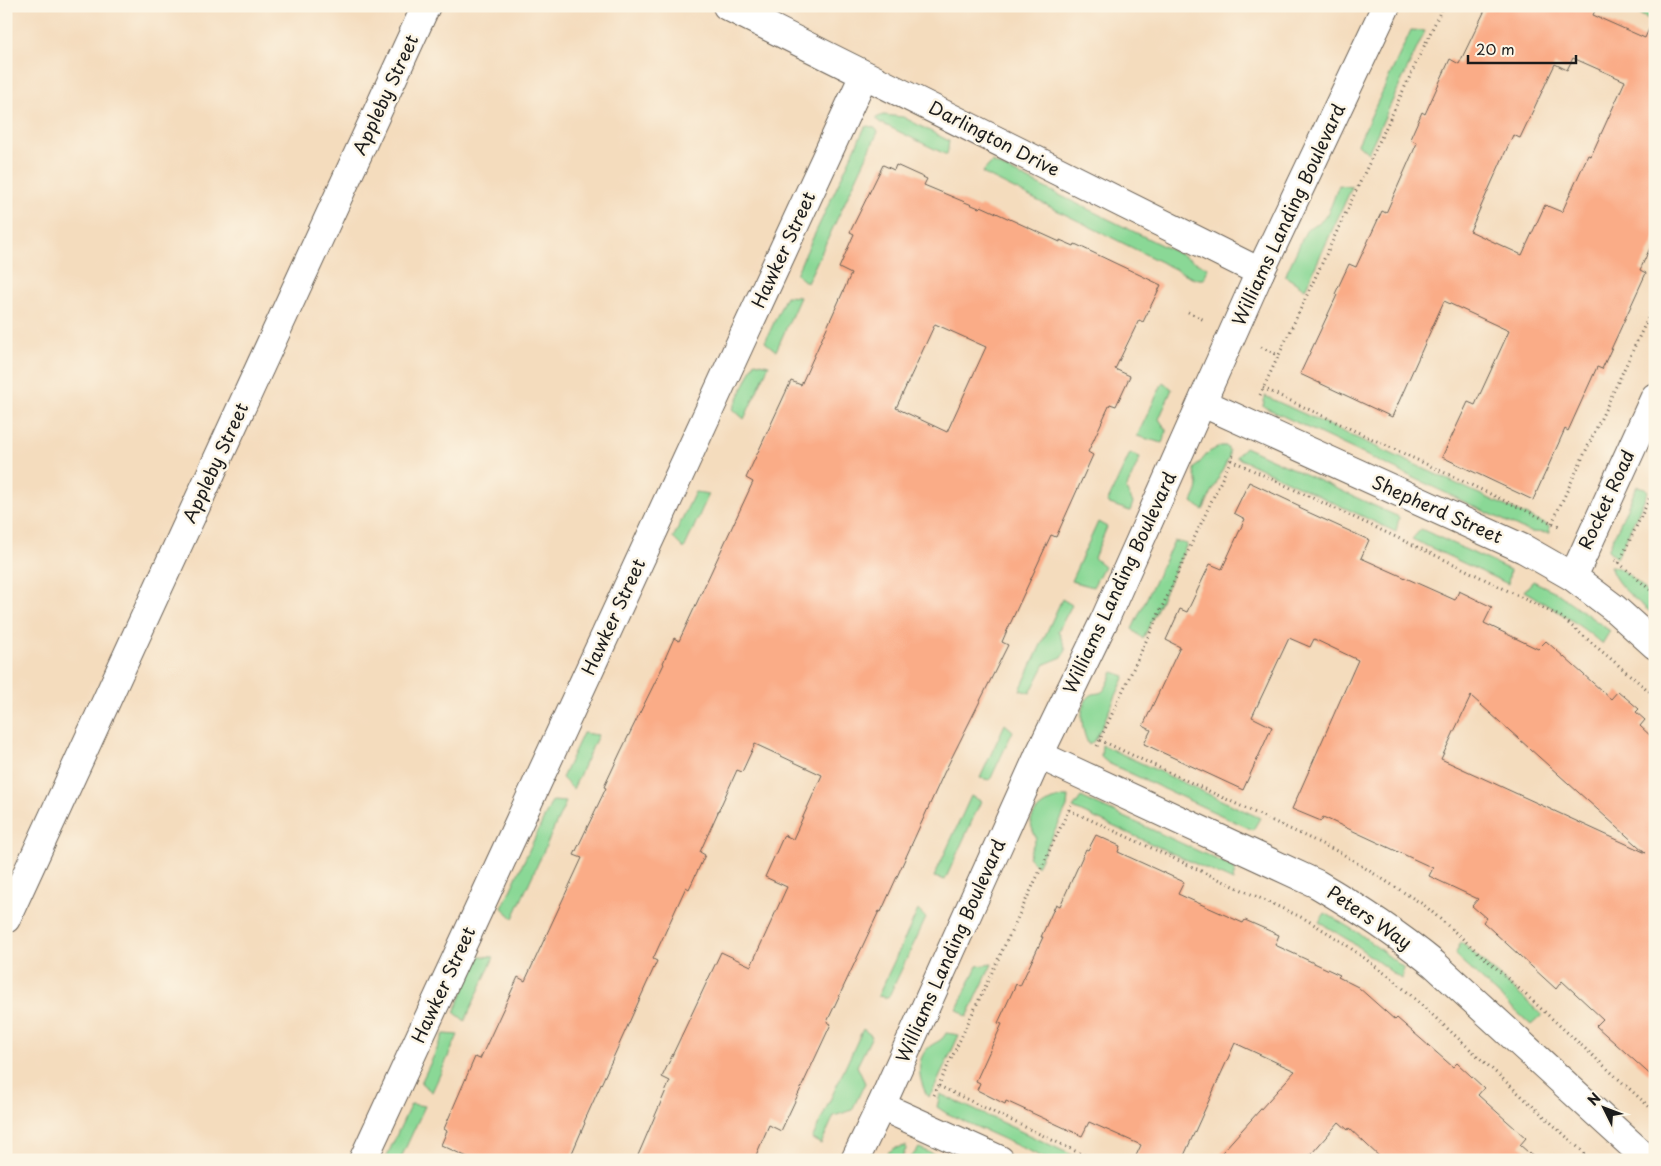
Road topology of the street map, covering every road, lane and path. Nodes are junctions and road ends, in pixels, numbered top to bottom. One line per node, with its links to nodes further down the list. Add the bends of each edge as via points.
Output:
1 (426, 6): 24 (street, Appleby Street)
2 (727, 6): 5 (street, Darlington Drive)
3 (1386, 6): 6 (street, Williams Landing Boulevard)
4 (1443, 6): 8 (path)
5 (864, 74): 6 (street, Darlington Drive); 28 (street, Hawker Street)
6 (1260, 272): 10 (street, Williams Landing Boulevard)
7 (1655, 302): 14 (path)
8 (1263, 388): 11 (path); 14 (path)
9 (1655, 397): 15 (street, Rocket Road)
10 (1203, 403): 11 (street, Shepherd Street); 21 (street, Williams Landing Boulevard)
11 (1246, 424): 12 (path); 17 (street, Shepherd Street, via 1524,549)
12 (1230, 460): 20 (path, via 1562,617); 22 (path)
13 (1655, 486): 16 (path)
14 (1552, 523): 15 (path)
15 (1588, 540): 16 (path); 17 (street, Rocket Road)
16 (1619, 563): 18 (path)
17 (1573, 576): 19 (street, Shepherd Street)
18 (1655, 594)
19 (1655, 645)
20 (1655, 696)
21 (1039, 755): 22 (street, Peters Way); 26 (street, Williams Landing Boulevard)
22 (1086, 775): 23 (path); 33 (street, Peters Way, via 1317,884 1360,909 1434,964)
23 (1068, 810): 25 (path); 32 (path, via 1278,906 1338,939 1394,980)
24 (6, 919)
25 (939, 1086): 27 (path); 31 (path)
26 (881, 1106): 27 (street); 29 (street, Williams Landing Boulevard)
27 (921, 1124): 30 (street)
28 (363, 1160)
29 (855, 1160)
30 (1000, 1160)
31 (1094, 1160)
32 (1592, 1160)
33 (1648, 1160)

